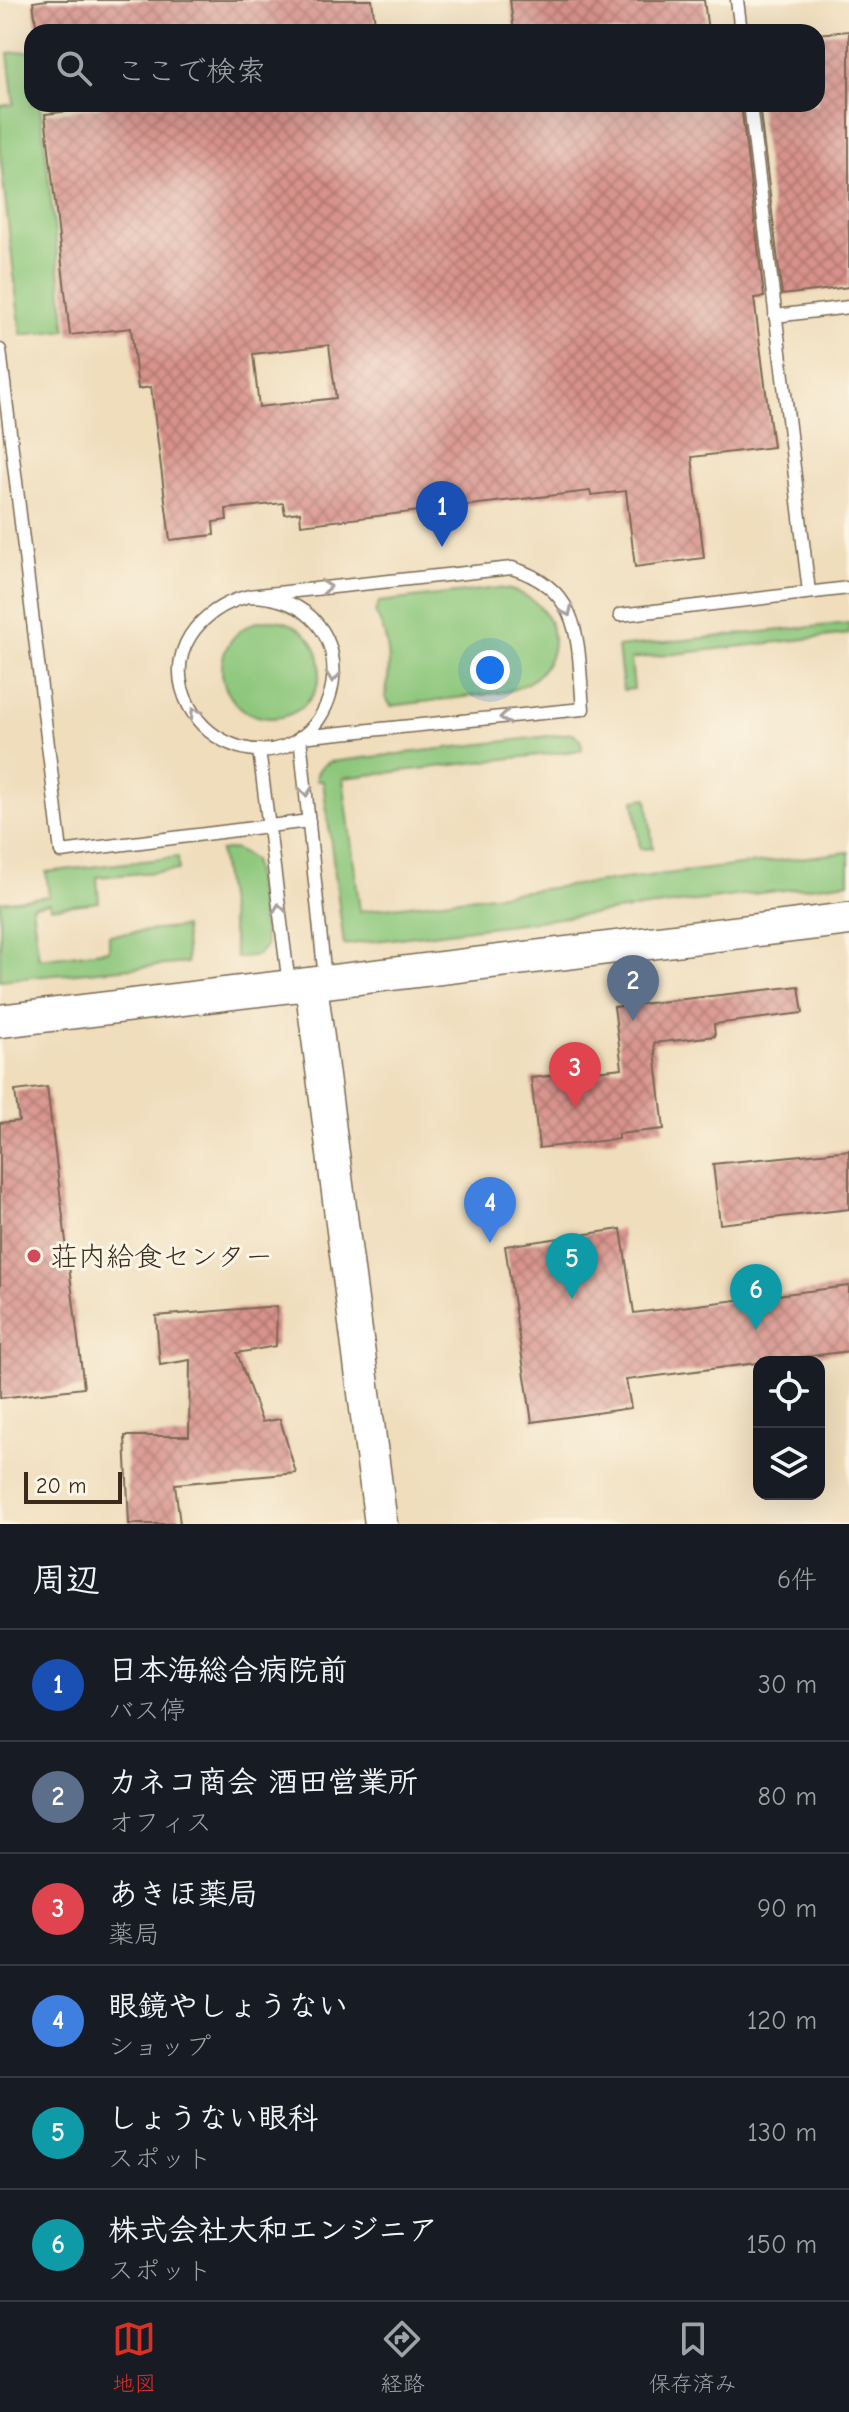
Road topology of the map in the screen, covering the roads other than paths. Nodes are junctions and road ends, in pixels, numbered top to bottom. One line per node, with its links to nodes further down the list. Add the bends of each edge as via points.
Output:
1 (737, 0): 2 (lane)
2 (740, 24)
3 (751, 112): 5 (lane)
4 (849, 307): 5 (lane)
5 (775, 316): 8 (lane)
6 (0, 350): 14 (lane, via 61,852)
7 (849, 588): 8 (lane)
8 (809, 592): 10 (lane)
9 (249, 596): 11 (lane, one-way to 11, via 268,596 305,612 329,644 334,684 318,720); 11 (lane, one-way to 11, via 512,568 555,590 569,609 583,709); 12 (lane, one-way to 9, via 210,733 196,719 181,682 181,661 197,624 212,610)
10 (620, 615)
11 (300, 737): 12 (lane); 13 (lane, one-way to 13)
12 (259, 750): 14 (lane)
13 (309, 821): 14 (lane); 16 (lane)
14 (269, 827): 16 (lane, one-way to 14)
15 (849, 919): 16 (street)
16 (308, 984): 17 (street); 18 (street)
17 (0, 1021)
18 (381, 1524)

